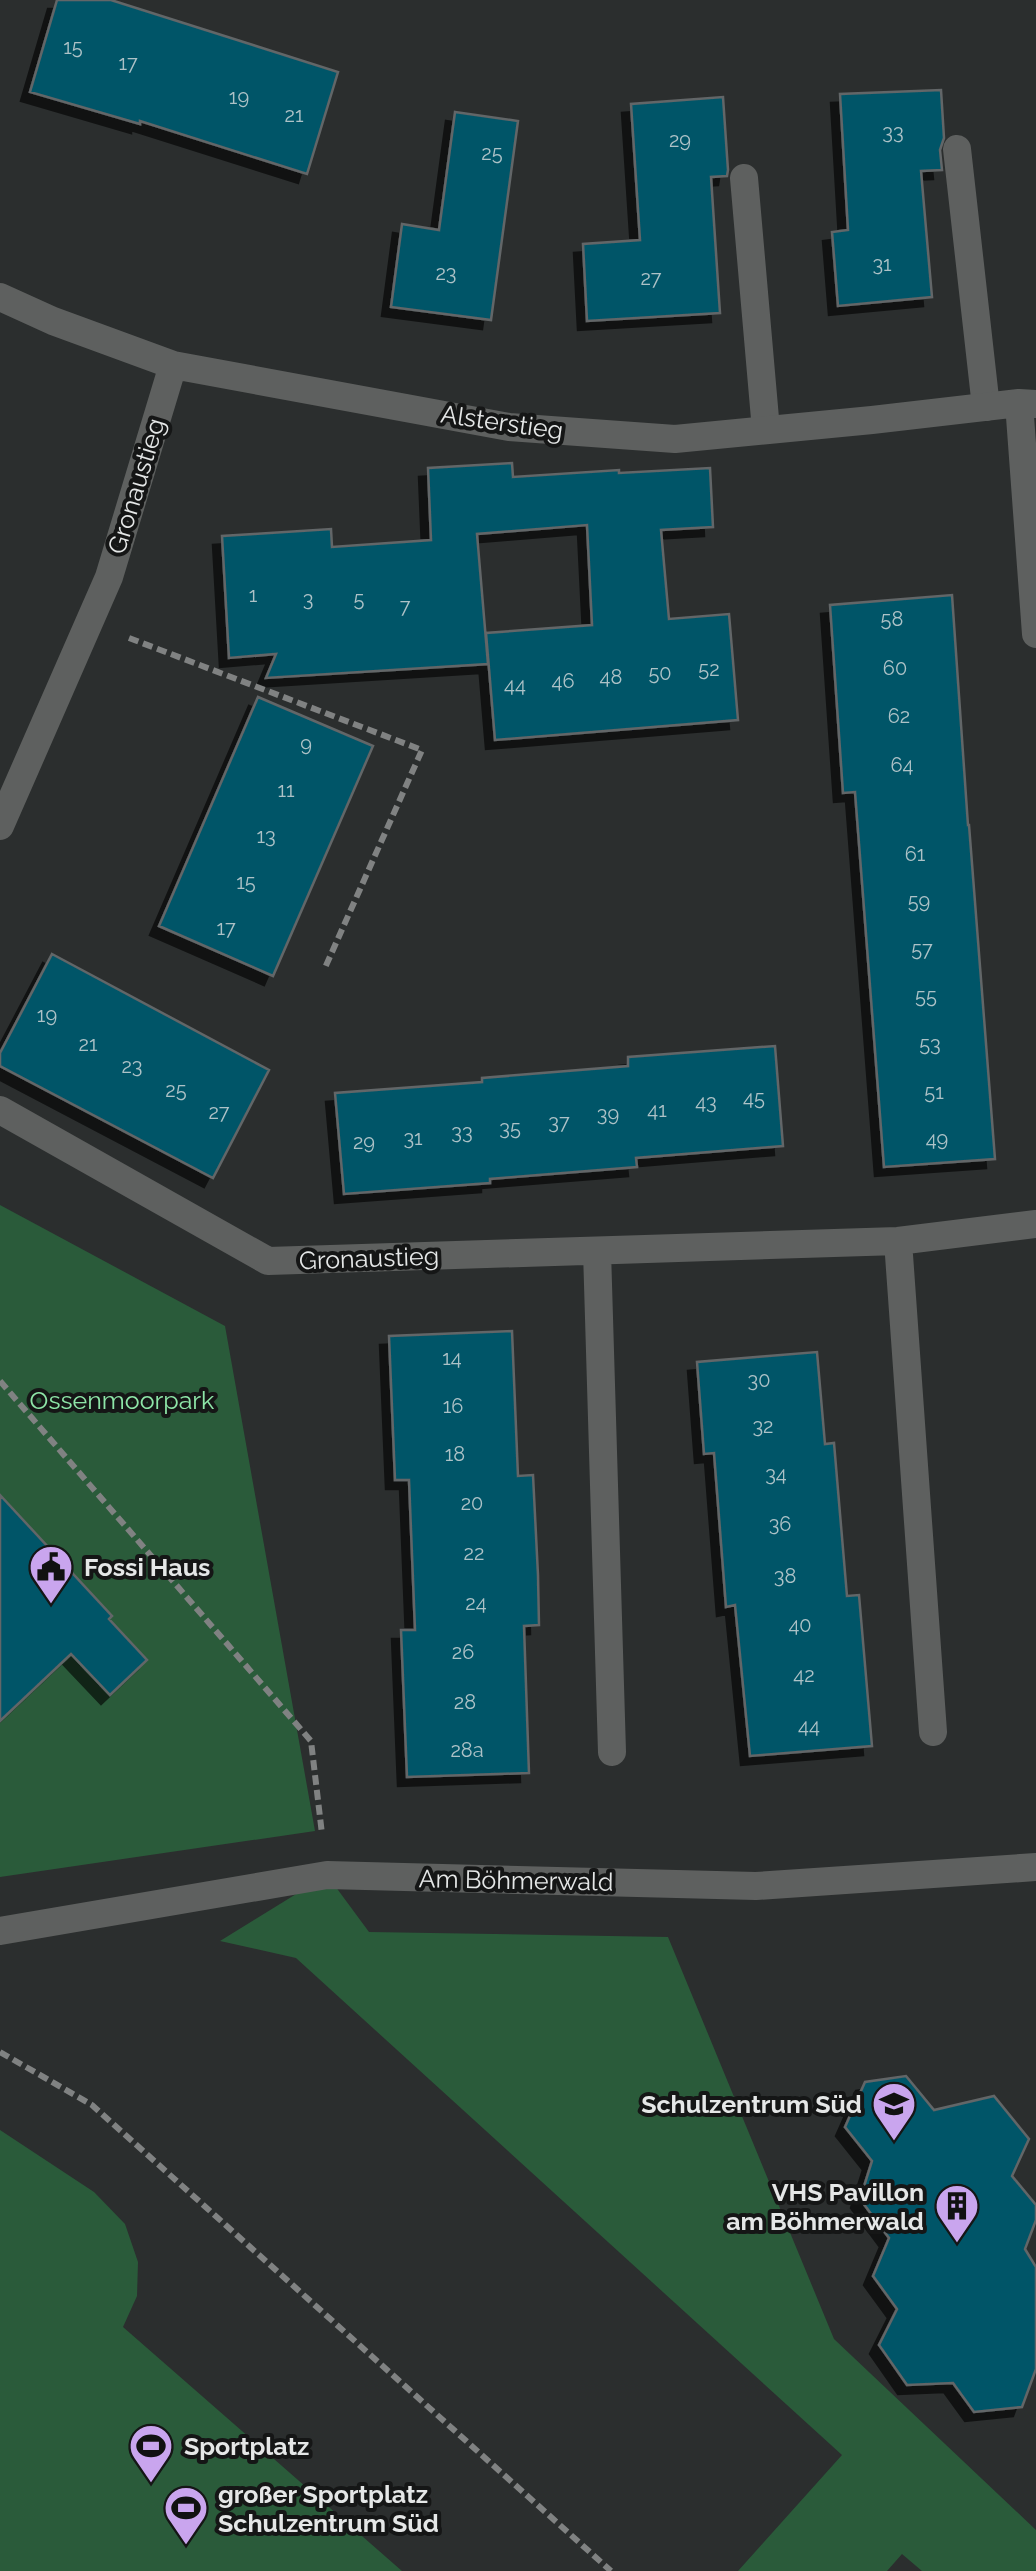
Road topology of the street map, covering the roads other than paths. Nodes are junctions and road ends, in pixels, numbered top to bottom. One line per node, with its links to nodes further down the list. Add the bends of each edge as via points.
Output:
1 (957, 150): 6 (street)
2 (744, 178): 7 (street)
3 (0, 296): 4 (street, Alsterstieg)
4 (173, 365): 7 (street, Alsterstieg, via 509,426 675,438); 9 (street, Gronaustieg, via 108,578)
5 (1027, 403): 6 (street, Alsterstieg); 8 (street, Alsterstieg)
6 (986, 406): 7 (street, Alsterstieg)
7 (766, 430)
8 (1036, 634)
9 (0, 826)
10 (0, 1110): 13 (street, Gronaustieg, via 268,1261)
11 (1036, 1224): 12 (street, Gronaustieg)
12 (898, 1242): 13 (street, Gronaustieg); 14 (street)
13 (597, 1252): 15 (street)
14 (933, 1732)
15 (612, 1752)
16 (1036, 1867): 17 (street, Am Böhmerwald, via 756,1886 327,1875)
17 (0, 1931)

